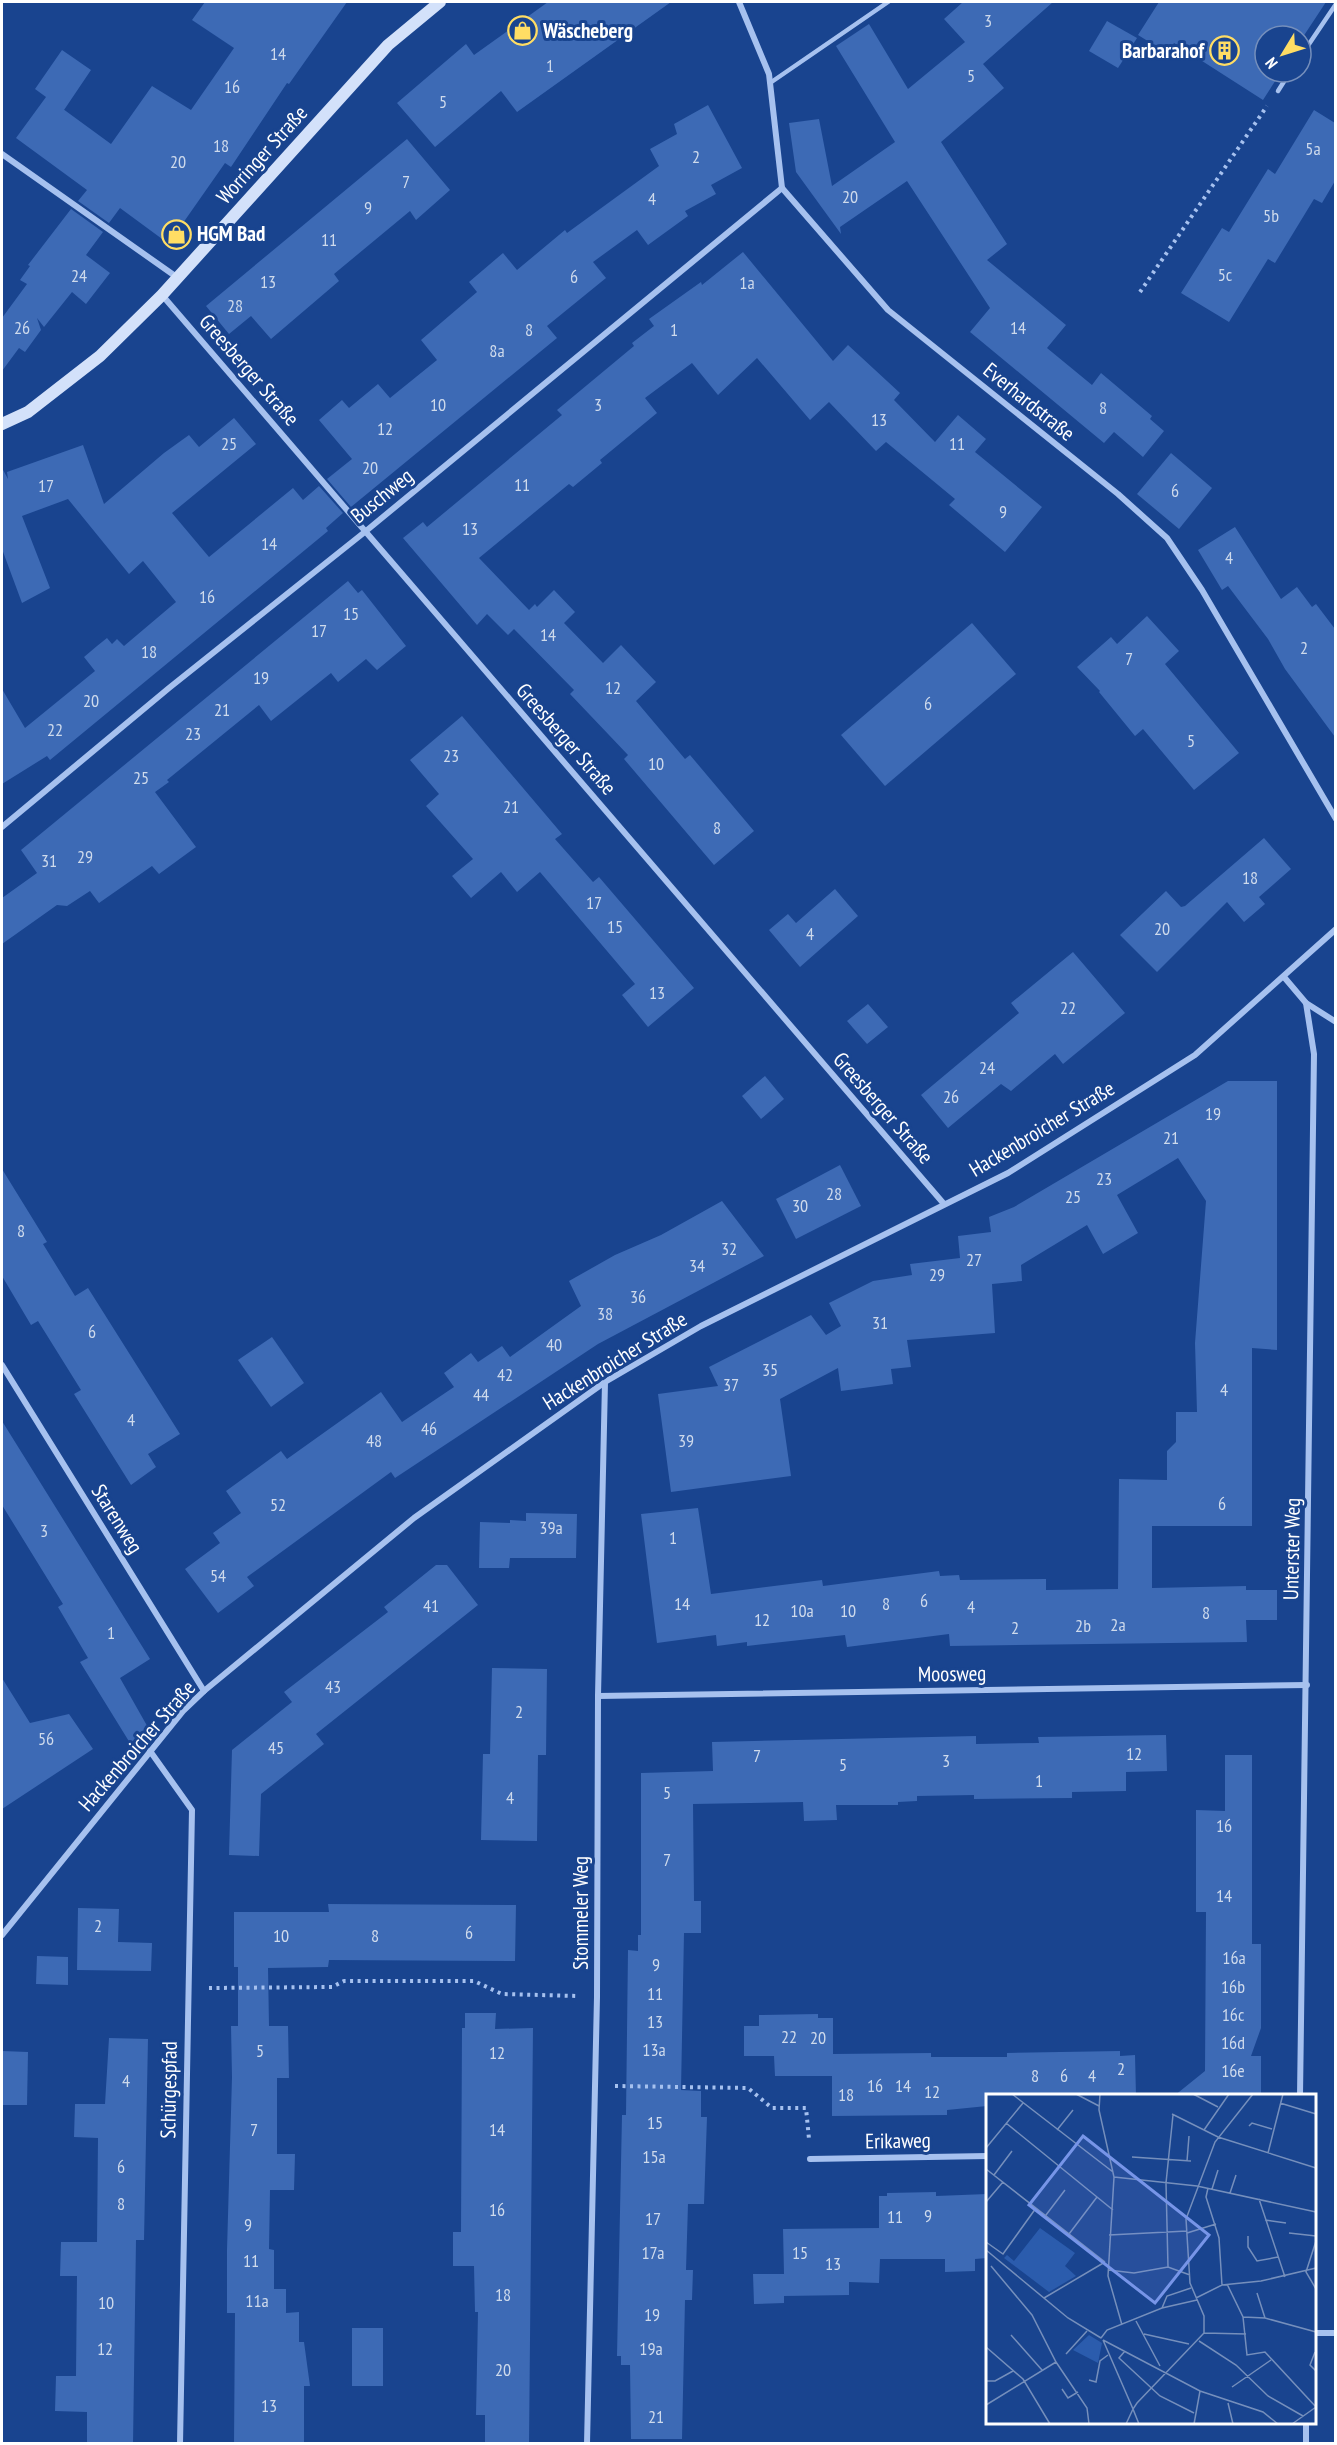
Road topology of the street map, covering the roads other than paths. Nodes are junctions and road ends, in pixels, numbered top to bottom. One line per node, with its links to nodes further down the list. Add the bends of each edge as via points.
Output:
1 (440, 2): 11 (main road, Worringer Straße, via 388,45)
2 (739, 2): 6 (street)
3 (888, 2): 6 (lane)
4 (1335, 4): 5 (lane)
5 (1313, 38)
6 (770, 83): 10 (street)
7 (1282, 84): 8 (lane)
8 (1278, 91)
9 (2, 154): 11 (street)
10 (783, 188): 14 (street, Buschweg); 15 (street, Everhardstraße, via 888,310 1167,538 1202,590)
11 (178, 278): 12 (main road, Worringer Straße)
12 (162, 295): 13 (main road, Worringer Straße, via 100,356 28,412); 14 (street, Greesberger Straße)
13 (2, 424)
14 (366, 531): 16 (street, Buschweg); 21 (street, Greesberger Straße)
15 (1335, 819)
16 (2, 827)
17 (1335, 929): 18 (street, Hackenbroicher Straße)
18 (1284, 977): 19 (street); 21 (street, Hackenbroicher Straße, via 1195,1055 1008,1173)
19 (1306, 1003): 20 (street); 24 (street, Unterster Weg, via 1314,1054)
20 (1335, 1022)
21 (944, 1204): 23 (street, Hackenbroicher Straße, via 701,1326)
22 (2, 1365): 25 (street, Starenweg)
23 (605, 1382): 25 (street, Hackenbroicher Straße, via 414,1518); 26 (street, Stommeler Weg)
24 (1307, 1685): 26 (street, Moosweg); 29 (street, Unterster Weg)
25 (204, 1691): 27 (street, Hackenbroicher Straße)
26 (598, 1696): 36 (street, Stommeler Weg, via 597,1997)
27 (150, 1751): 28 (street, Hackenbroicher Straße); 35 (street, Schürgespfad, via 192,1810)
28 (2, 1935)
29 (1300, 2094)
30 (986, 2156): 31 (street, Erikaweg)
31 (810, 2159)
32 (1316, 2333): 33 (street)
33 (1335, 2333)
34 (1306, 2424): 37 (street)
35 (180, 2444)
36 (587, 2444)
37 (1306, 2444)

